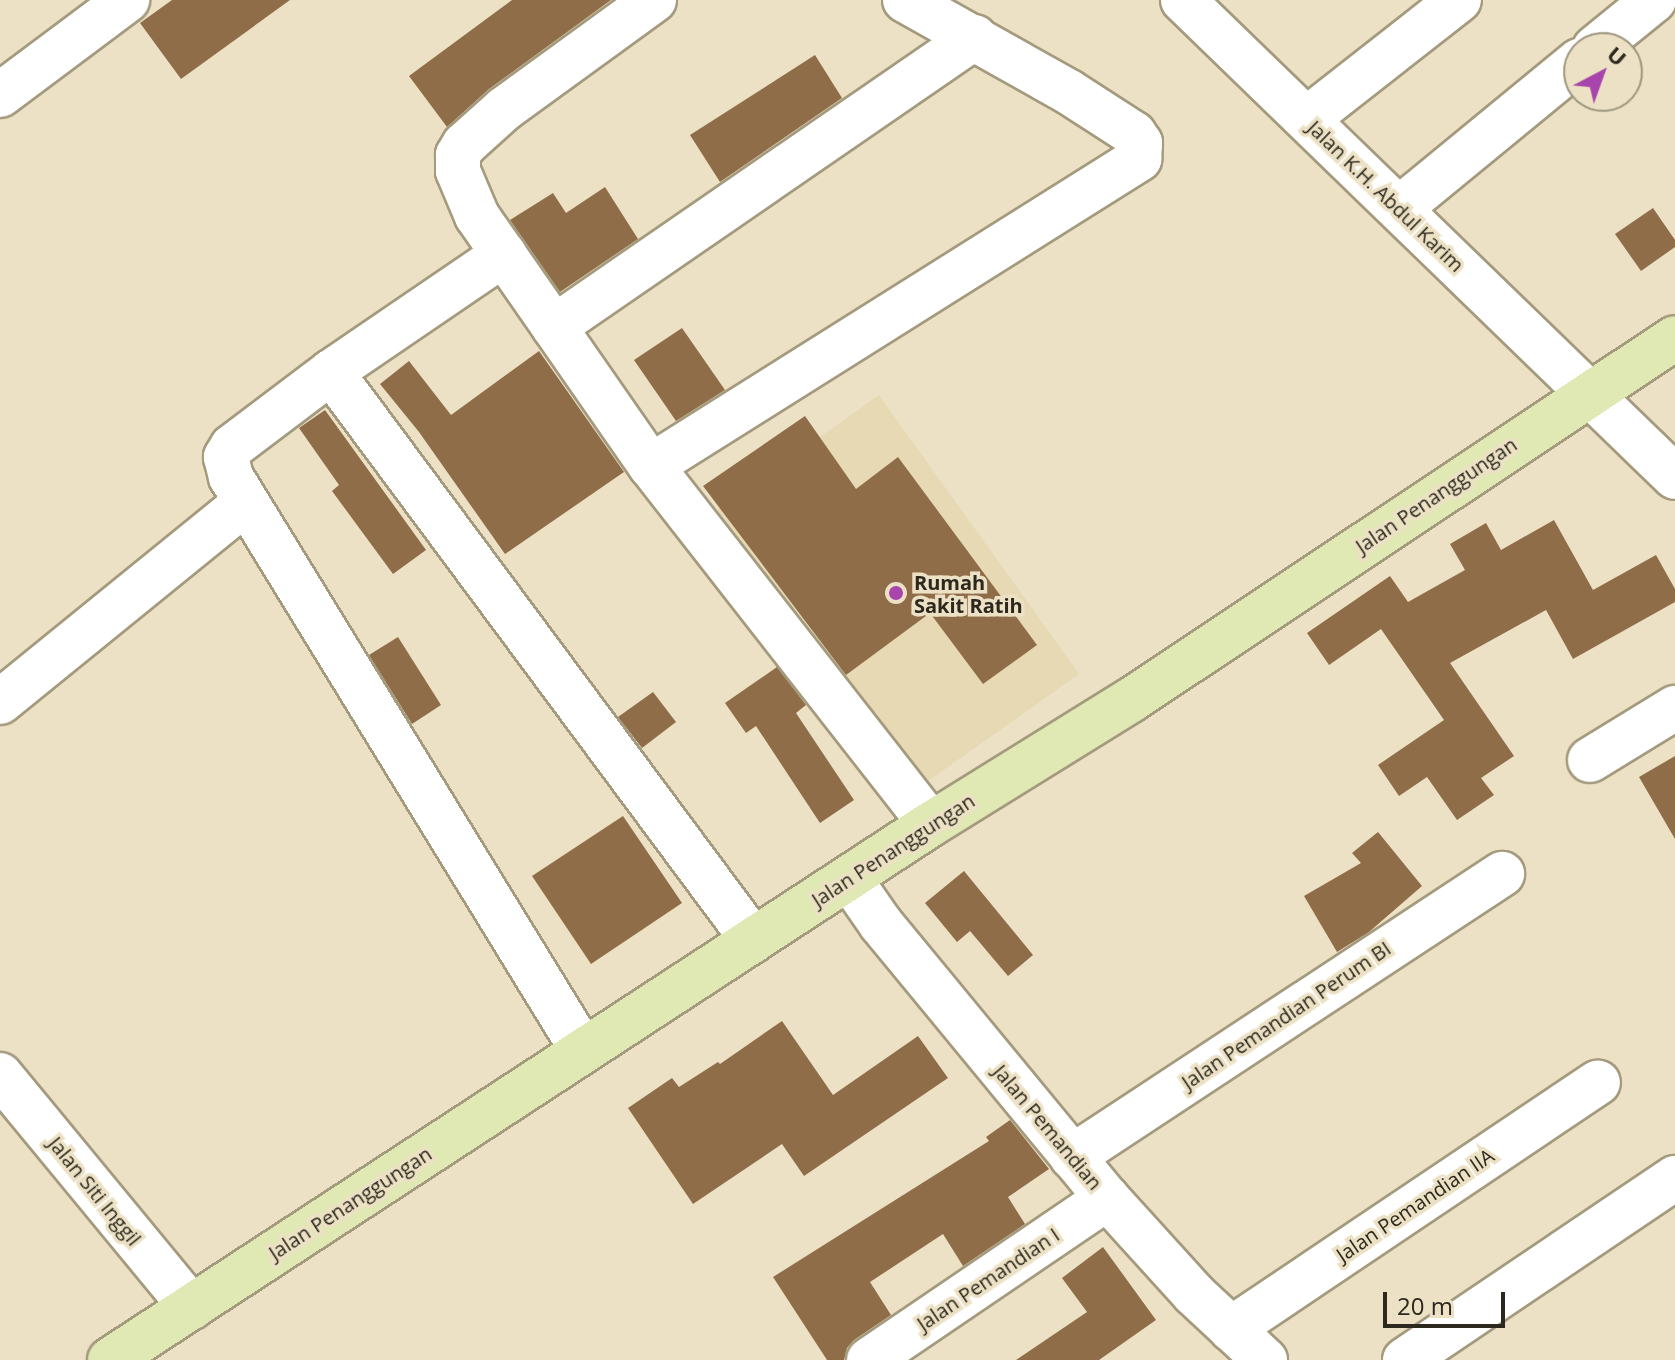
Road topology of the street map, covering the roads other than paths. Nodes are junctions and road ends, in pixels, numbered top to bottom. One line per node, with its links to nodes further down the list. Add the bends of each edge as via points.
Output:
1 (654, 0): 13 (street, via 504,109 458,155 458,171 477,216)
2 (905, 0): 8 (street)
3 (1183, 0): 11 (street, Jalan K.H. Abdul Karim)
4 (1459, 0): 11 (street)
5 (1654, 0): 7 (street)
6 (103, 7): 10 (street)
7 (1615, 32)
8 (975, 37): 14 (street); 18 (street, via 1134,134 1141,151 1134,165)
9 (1563, 74): 12 (street)
10 (0, 95)
11 (1307, 119): 12 (street, Jalan K.H. Abdul Karim)
12 (1400, 208): 17 (street, Jalan K.H. Abdul Karim)
13 (504, 254): 14 (street); 16 (street)
14 (554, 327): 18 (street)
15 (1675, 338): 17 (main road, Jalan Penanggungan)
16 (331, 372): 20 (street, via 232,447 226,457); 27 (street)
17 (1586, 395): 19 (street, Jalan K.H. Abdul Karim); 24 (main road, Jalan Penanggungan, via 1131,700)
18 (651, 466): 24 (street)
19 (1675, 477)
20 (245, 503): 21 (street); 28 (street)
21 (0, 702)
22 (1675, 708): 23 (street)
23 (1590, 760)
24 (931, 824): 26 (main road, Jalan Penanggungan)
25 (1502, 874): 31 (street, Jalan Pemandian Perum BI)
26 (849, 878): 27 (main road, Jalan Penanggungan); 31 (street, Jalan Pemandian)
27 (753, 940): 28 (main road, Jalan Penanggungan)
28 (583, 1051): 34 (main road, Jalan Penanggungan)
29 (0, 1075): 34 (street, Jalan Siti Inggil)
30 (1598, 1082): 35 (street, Jalan Pemandian IIA)
31 (1072, 1157): 33 (street, Jalan Pemandian)
32 (1675, 1178): 39 (street)
33 (1107, 1198): 35 (street, Jalan Pemandian); 37 (street, Jalan Pemandian I)
34 (191, 1307): 36 (main road, Jalan Penanggungan)
35 (1231, 1329): 38 (street, Jalan Pemandian)
36 (110, 1360)
37 (869, 1360)
38 (1265, 1360)
39 (1405, 1360)

